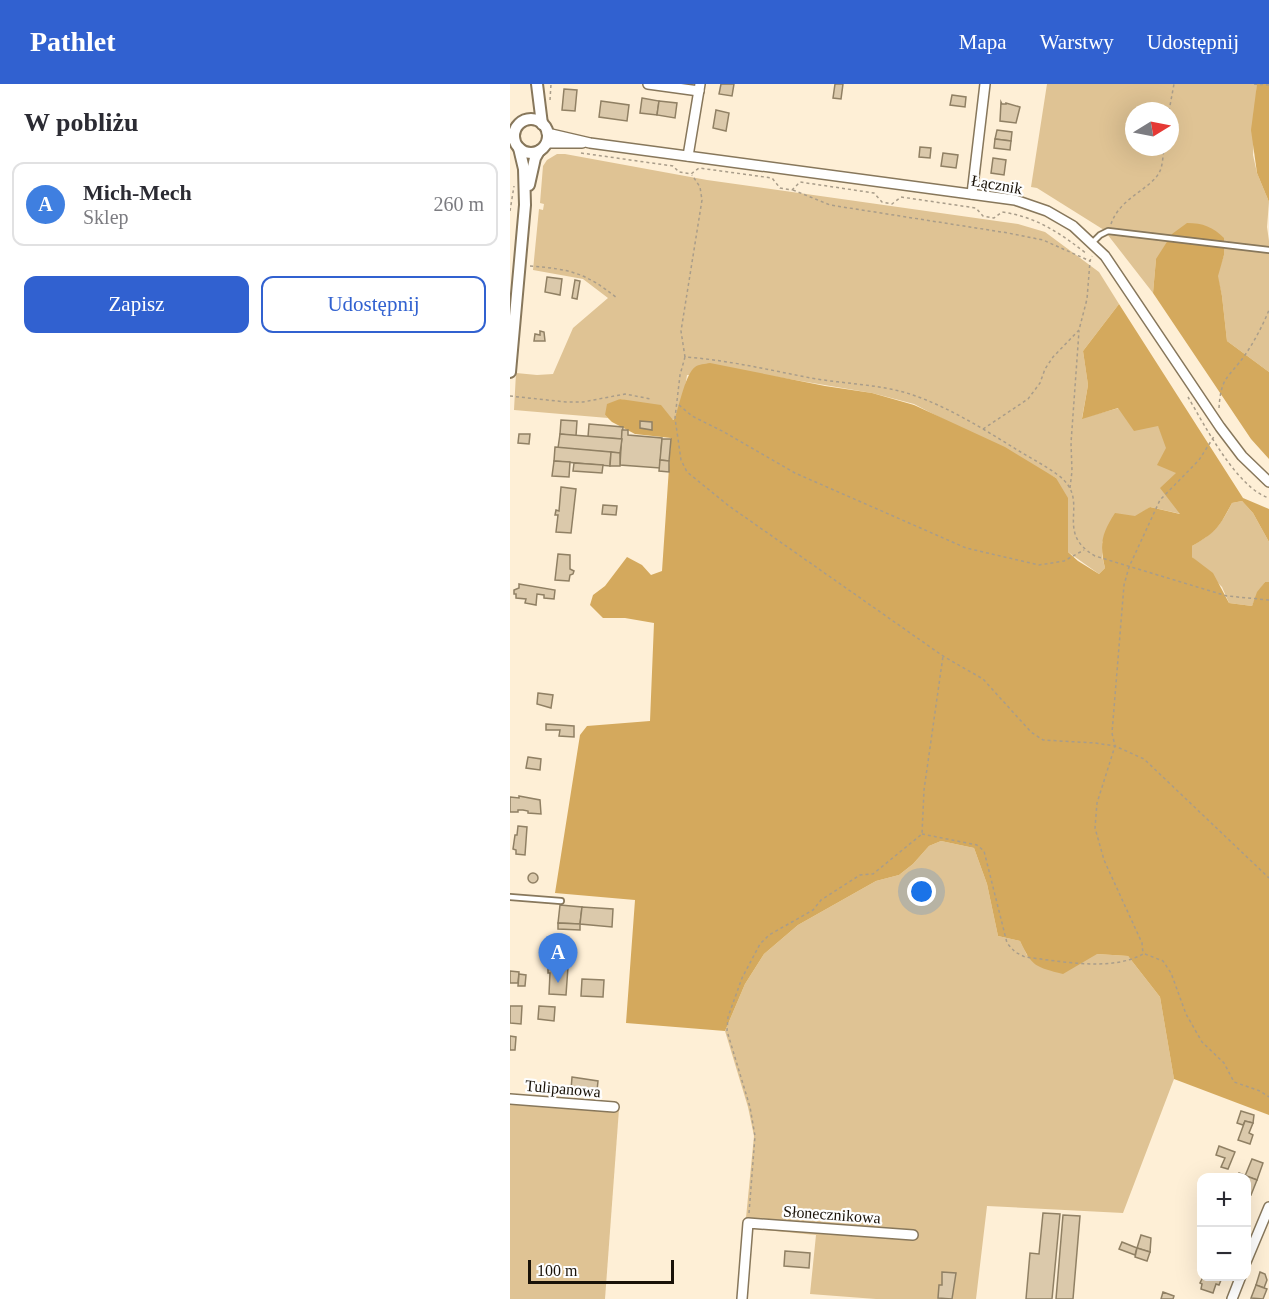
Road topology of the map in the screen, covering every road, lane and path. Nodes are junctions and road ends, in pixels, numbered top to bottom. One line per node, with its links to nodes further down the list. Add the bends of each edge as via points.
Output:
1 (537, 84): 11 (street); 13 (street)
2 (551, 84): 10 (path)
3 (648, 84): 8 (street)
4 (986, 84): 21 (street)
5 (1174, 84): 9 (path)
6 (1254, 84): 7 (path)
7 (1269, 85)
8 (699, 88): 16 (street)
9 (1171, 102)
10 (549, 106)
11 (526, 120): 12 (street); 13 (street, via 532,120)
12 (513, 129): 14 (street)
13 (544, 138): 14 (street, via 529,153); 16 (street, Łącznik); 22 (street, via 532,169)
14 (515, 144): 22 (street, via 524,169)
15 (574, 152): 18 (path, via 673,166 678,172)
16 (688, 156): 21 (street, Łącznik)
17 (1162, 156): 24 (path, via 1160,171 1127,200 1113,217)
18 (691, 174): 20 (path, via 699,168 772,178 780,188); 34 (path, via 700,187 702,200 681,331)
19 (515, 179): 23 (path)
20 (792, 190): 27 (path, via 800,182 874,193 882,202 892,204 901,197 976,208 983,216 994,218 1002,212 1022,215 1035,219); 28 (path, via 830,206 1043,240)
21 (972, 194): 25 (street, Łącznik, via 1015,200 1047,211)
22 (525, 205): 32 (street)
23 (510, 211)
24 (1108, 231): 25 (lane); 26 (lane)
25 (1092, 243): 27 (path); 40 (street, Łącznik, via 1105,256)
26 (1269, 250)
27 (1092, 257): 28 (path)
28 (1090, 261): 33 (path, via 1087,299)
29 (538, 266): 30 (path, via 583,274)
30 (617, 298)
31 (1269, 310): 40 (path, via 1245,356 1225,378 1218,407)
32 (512, 325): 35 (street)
33 (1079, 330): 41 (path, via 1053,357 1028,399); 44 (path)
34 (685, 357): 39 (path); 41 (path, via 897,391 932,403)
35 (510, 372)
36 (1183, 390): 42 (path)
37 (510, 396): 38 (path, via 566,402 625,394)
38 (651, 399)
39 (678, 404): 46 (path, via 692,416 795,473 966,548 1039,565 1064,561); 49 (path, via 675,418 681,460 687,472 729,506)
40 (1220, 427): 42 (path); 43 (street, Łącznik)
41 (983, 429): 44 (path, via 1057,474)
42 (1213, 439): 45 (path, via 1246,483); 47 (path, via 1199,460 1160,500)
43 (1269, 482)
44 (1070, 488): 46 (path, via 1075,536)
45 (1269, 498)
46 (1084, 550): 47 (path)
47 (1129, 567): 48 (path, via 1227,596); 50 (path, via 1124,585 1112,733)
48 (1269, 600)
49 (943, 656): 50 (path, via 983,679 1043,740); 51 (path, via 924,790)
50 (1115, 746): 52 (path, via 1144,759); 55 (path, via 1097,803 1095,828)
51 (922, 834): 55 (path, via 977,845 984,852 1007,943 1024,957 1109,964); 60 (path, via 873,874 860,875 821,900 813,910 769,935 742,978 727,1031 755,1136)
52 (1269, 878)
53 (510, 897): 54 (lane)
54 (561, 901)
55 (1143, 954): 56 (path, via 1162,961 1171,973 1186,1014 1202,1042 1224,1063 1234,1082)
56 (1269, 1097)
57 (510, 1098): 58 (street, Tulipanowa)
58 (614, 1107)
59 (1269, 1207): 62 (street)
60 (748, 1223): 61 (street, Słonecznikowa); 64 (street)
61 (913, 1235)
62 (1251, 1250)
63 (1238, 1281): 65 (street)
64 (742, 1299)
65 (1232, 1299)

